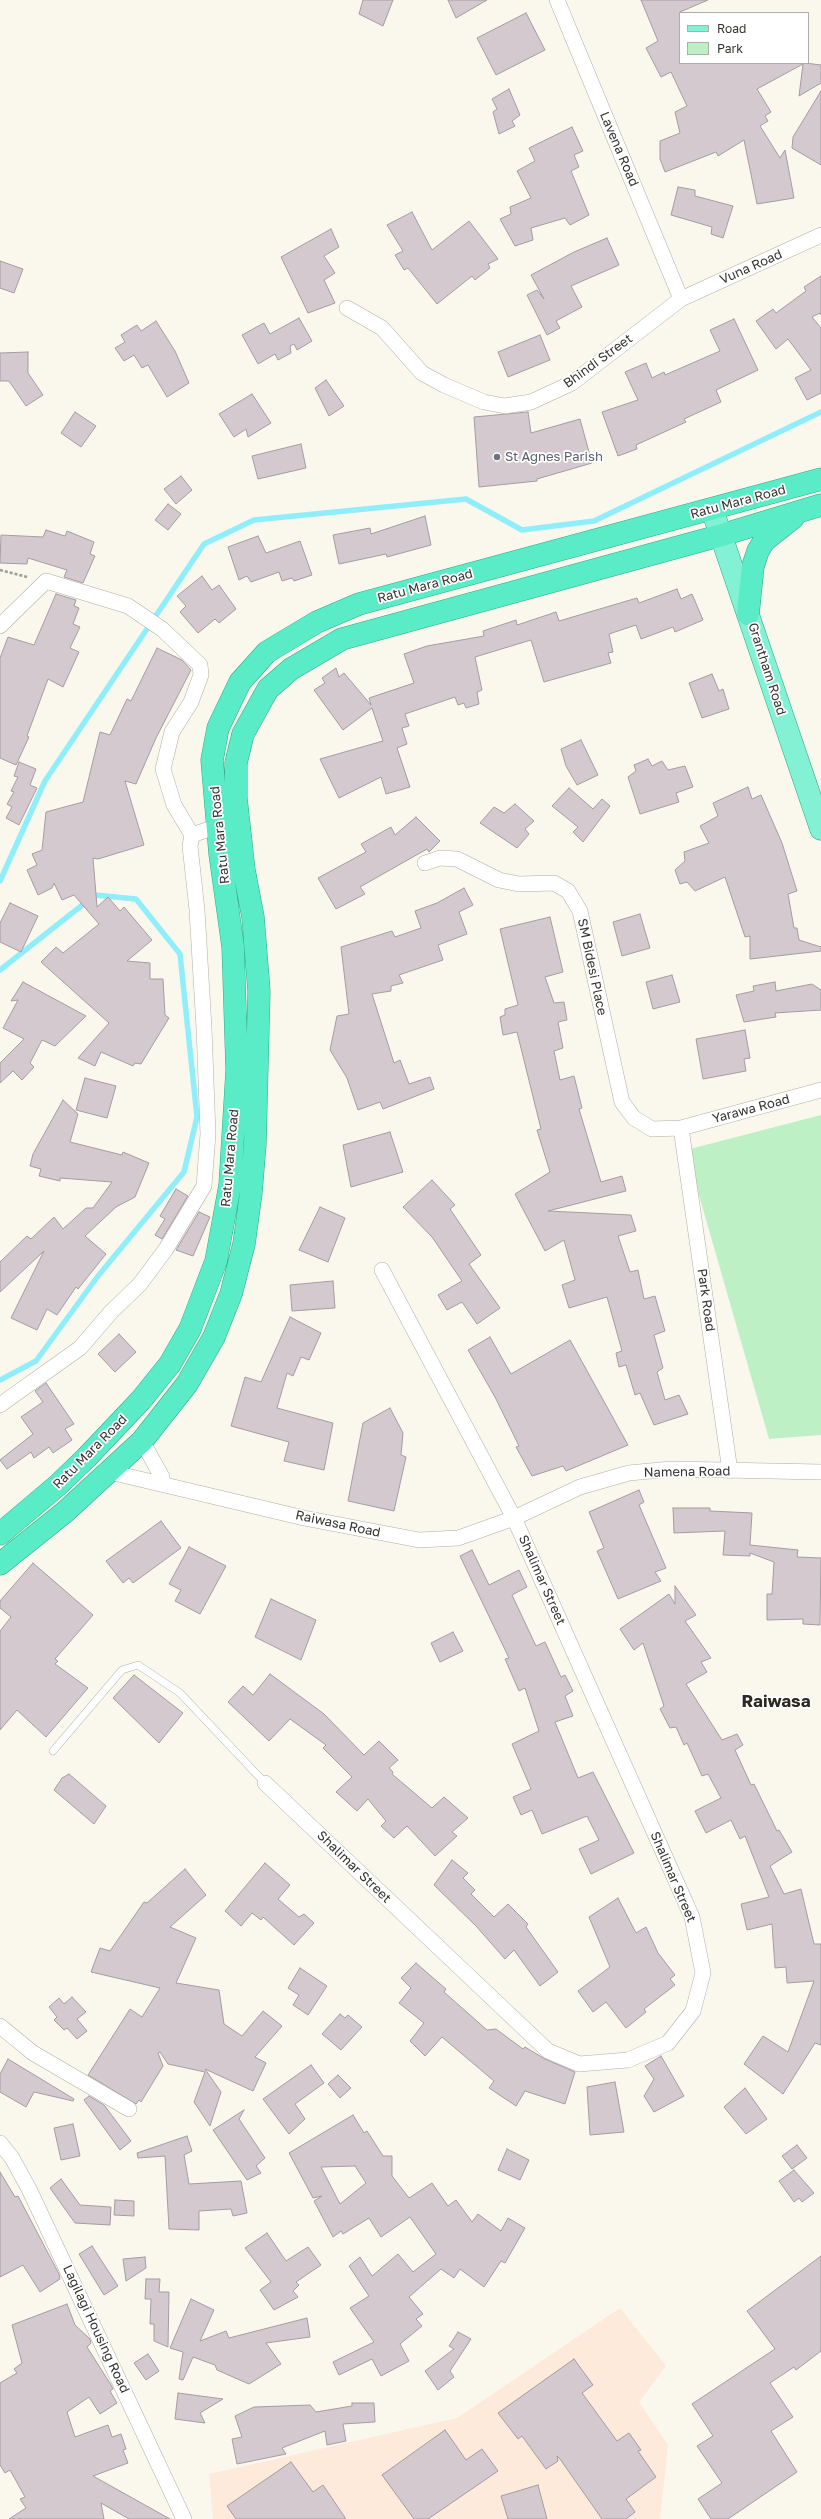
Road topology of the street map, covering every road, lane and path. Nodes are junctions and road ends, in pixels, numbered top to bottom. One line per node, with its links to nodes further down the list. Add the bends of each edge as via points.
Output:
1 (557, 0): 3 (street, Lavena Road)
2 (821, 235): 3 (street, Vuna Road)
3 (681, 299): 4 (street, Bhindi Street, via 572,383 531,402 505,406 484,402 422,373 382,328)
4 (347, 308)
5 (821, 479): 7 (highway, Ratu Mara Road)
6 (812, 508): 8 (highway, Ratu Mara Road); 11 (highway, via 764,541 758,550 753,566)
7 (712, 509): 8 (main road, Grantham Road); 13 (highway, Ratu Mara Road, via 359,604 317,622 267,652 240,682 218,728 212,760)
8 (722, 535): 11 (main road, Grantham Road); 21 (highway, Ratu Mara Road, via 342,640 291,669 268,688 242,734 236,763 236,798 244,870 253,917 259,991 255,1144 244,1244 231,1294 214,1337 187,1384)
9 (0, 570): 10 (path)
10 (46, 581): 12 (street); 15 (street, via 128,606 162,628 200,665 201,675 191,702 172,732 163,769 174,805)
11 (748, 614): 14 (main road, Grantham Road)
12 (0, 626)
13 (218, 826): 15 (street); 27 (highway, Ratu Mara Road, via 233,947 237,1070 230,1185 216,1261 190,1329 170,1364 132,1410 87,1457)
14 (821, 829)
15 (192, 835): 20 (street, via 190,846 197,910 208,1134 204,1186 166,1249 140,1284 80,1348)
16 (425, 863): 18 (street, SM Bidesi Place, via 440,858 457,860 499,880 519,884 554,883 568,891 580,911 622,1102 634,1118 652,1129)
17 (821, 1090): 18 (street, Yarawa Road)
18 (681, 1128): 22 (street, Park Road)
19 (382, 1270): 26 (street, Shalimar Street)
20 (0, 1405)
21 (142, 1441): 23 (highway, Ratu Mara Road); 25 (street, via 162,1477)
22 (730, 1471): 24 (street, Namena Road); 26 (street, Namena Road, via 671,1469 629,1473 580,1487)
23 (110, 1472): 25 (street, Raiwasa Road); 28 (highway, Ratu Mara Road)
24 (821, 1472)
25 (162, 1484): 26 (street, Raiwasa Road, via 304,1518 420,1540 458,1538)
26 (514, 1518): 30 (street, Shalimar Street, via 692,1917 704,1973 693,2011 668,2043 628,2060 579,2064 548,2051)
27 (0, 1534)
28 (0, 1564)
29 (53, 1751): 30 (lane, via 122,1670 138,1665 180,1693)
30 (265, 1783)
31 (0, 2026): 32 (street, via 33,2053)
32 (128, 2109)
33 (0, 2143): 34 (street, Lagilagi Housing Road, via 30,2189)
34 (184, 2519)

